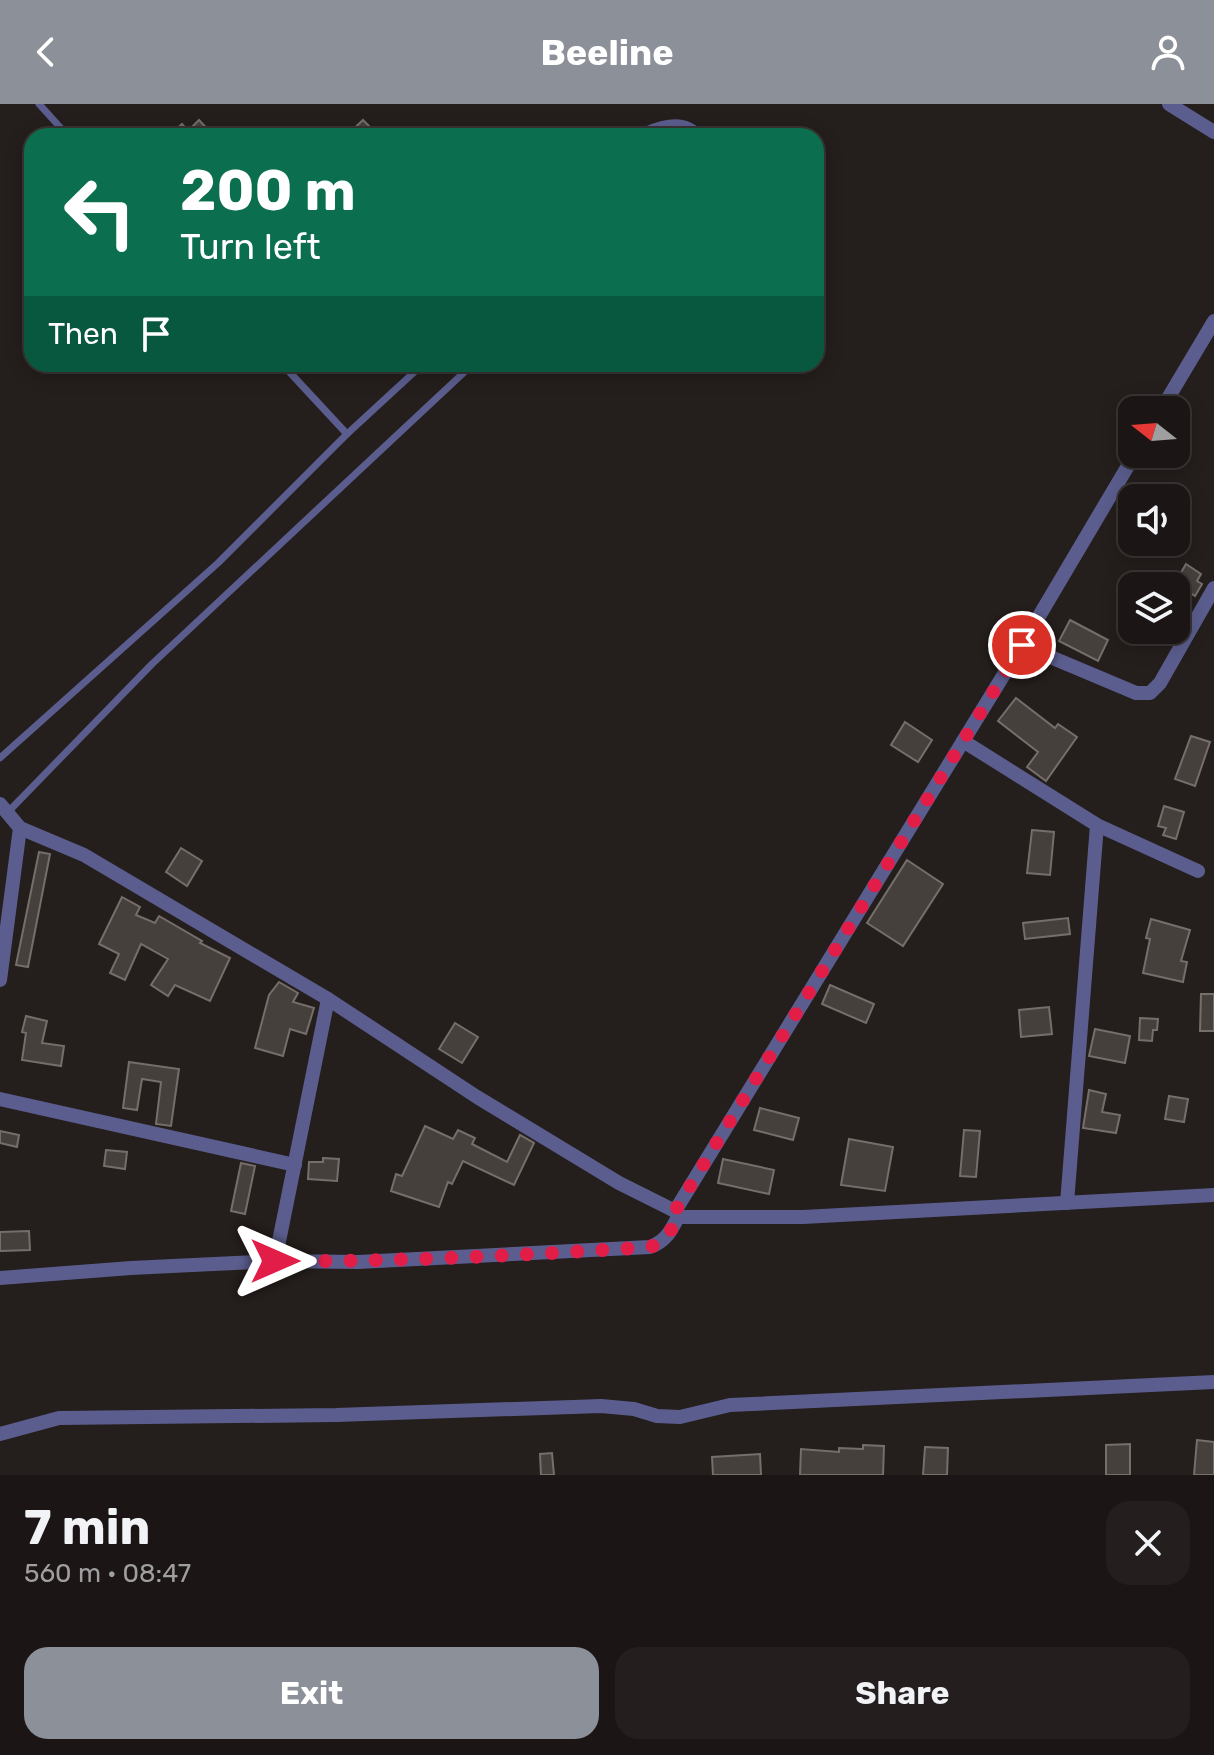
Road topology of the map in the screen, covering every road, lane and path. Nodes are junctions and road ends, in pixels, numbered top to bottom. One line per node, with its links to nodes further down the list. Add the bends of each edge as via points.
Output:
1 (39, 104): 3 (lane)
2 (1169, 104): 6 (street)
3 (61, 128)
4 (649, 128): 5 (lane, via 672,123)
5 (692, 128)
6 (1214, 132)
7 (1214, 321): 11 (street)
8 (289, 372): 12 (lane)
9 (414, 372): 12 (lane)
10 (464, 372): 18 (lane)
11 (1169, 396)
12 (347, 434): 17 (lane, via 218,563)
13 (1127, 468): 15 (street)
14 (1214, 588): 15 (street, via 1150,693 1136,693)
15 (1022, 645): 16 (street)
16 (963, 741): 19 (street); 28 (street)
17 (0, 758)
18 (4, 808): 20 (street)
19 (1097, 825): 21 (street); 27 (street)
20 (20, 828): 22 (street); 23 (street, via 84,855)
21 (1198, 871)
22 (0, 975)
23 (328, 999): 25 (street); 28 (street, via 529,1128)
24 (0, 1099): 25 (street)
25 (295, 1165): 29 (street)
26 (1214, 1195): 27 (street)
27 (1067, 1203): 28 (street, via 803,1217)
28 (676, 1214): 29 (street, via 672,1230 650,1247 358,1262)
29 (275, 1261): 30 (street)
30 (0, 1278)
31 (1214, 1382): 32 (street, via 730,1405 680,1417 601,1406 59,1418)
32 (0, 1434)

